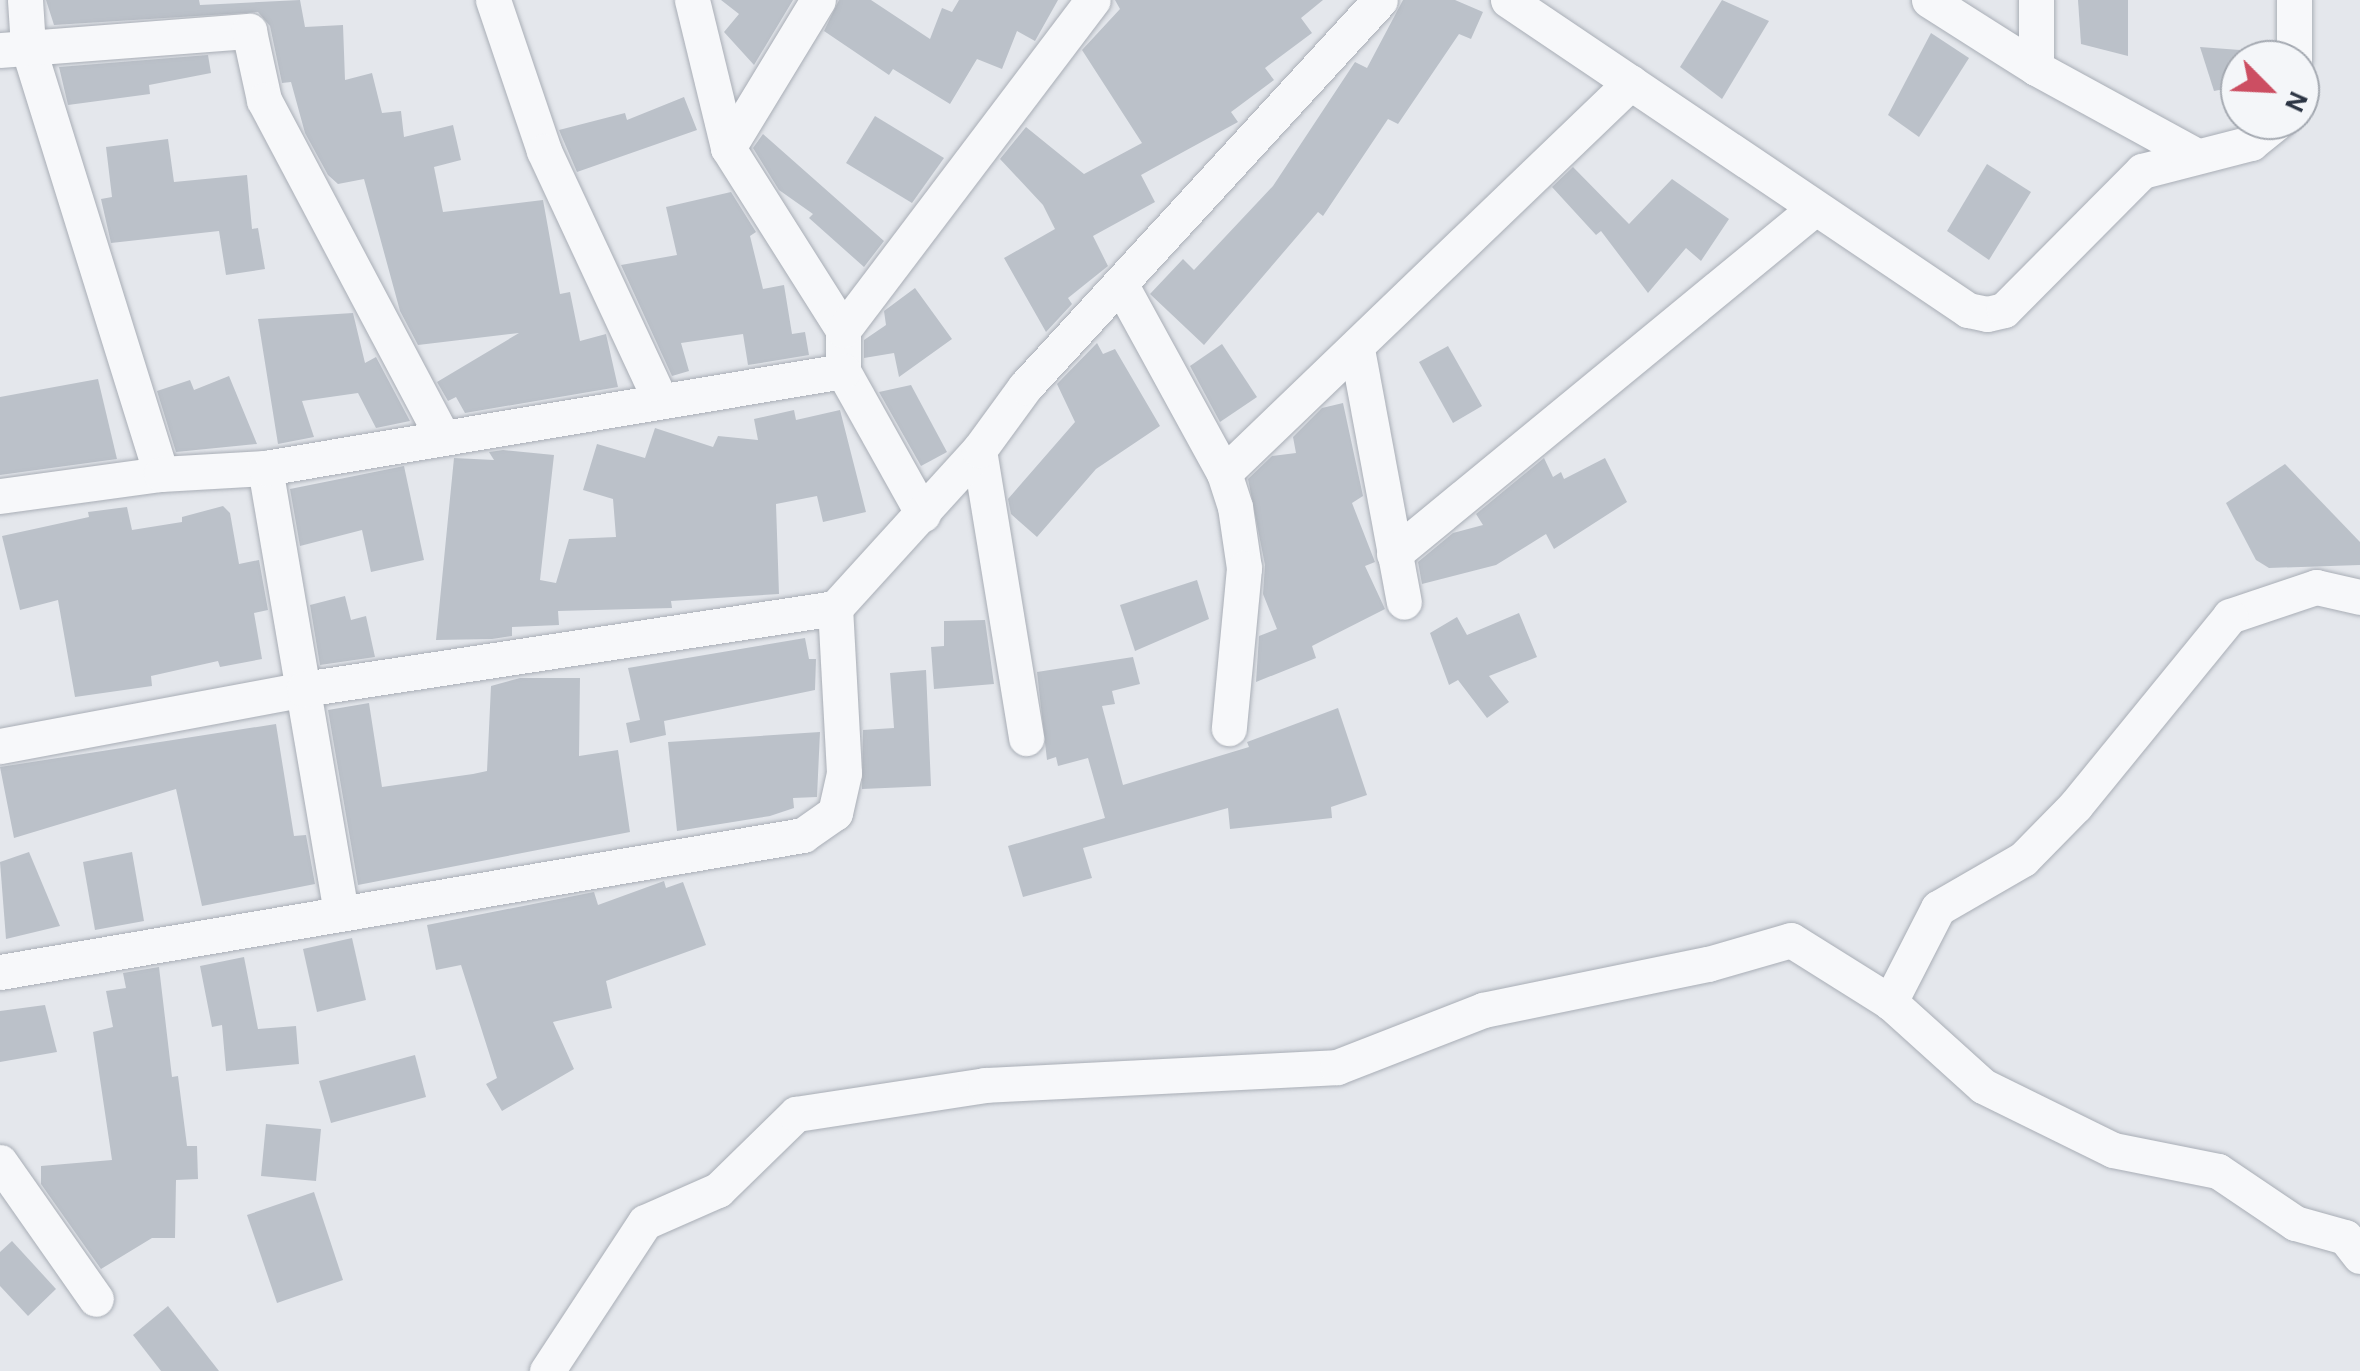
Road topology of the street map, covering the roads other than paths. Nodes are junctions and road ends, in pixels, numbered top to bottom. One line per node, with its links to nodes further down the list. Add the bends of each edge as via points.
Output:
1 (25, 0): 12 (street)
2 (493, 0): 23 (street, via 544,151)
3 (692, 0): 16 (street)
4 (818, 0): 16 (street)
5 (1093, 0): 20 (street)
6 (1380, 0): 19 (street)
7 (1508, 0): 14 (street)
8 (1930, 0): 13 (street)
9 (2036, 0): 13 (street)
10 (2294, 0): 11 (street)
11 (2294, 40)
12 (14, 48): 24 (street, via 249,31 264,100); 28 (street)
13 (2036, 68): 17 (street)
14 (1631, 82): 18 (street); 21 (street)
15 (2254, 140): 17 (street)
16 (728, 148): 20 (street)
17 (2195, 156): 18 (street, via 2142,172 2004,310 1988,314 1968,310)
18 (1815, 208): 31 (street)
19 (1122, 287): 25 (street, via 1025,387); 27 (street)
20 (843, 330): 22 (street)
21 (1358, 348): 27 (street); 31 (street)
22 (842, 372): 23 (street); 30 (street)
23 (660, 400): 24 (street)
24 (442, 436): 26 (street)
25 (979, 450): 30 (street); 37 (street)
26 (265, 468): 28 (street); 35 (street)
27 (1224, 473): 36 (street, via 1244,568)
28 (161, 474): 29 (street)
29 (0, 496)
30 (924, 514): 34 (street)
31 (1394, 554): 33 (street)
32 (2360, 597): 41 (street, via 2316,587 2230,616 2076,805 2022,860 1938,908)
33 (1404, 602)
34 (835, 608): 35 (street); 39 (street, via 844,774 835,813 803,835)
35 (304, 690): 38 (street); 39 (street)
36 (1229, 728)
37 (1026, 738)
38 (0, 746)
39 (341, 912): 40 (street)
40 (0, 972)
41 (1890, 1002): 43 (street, via 1983,1086 2113,1150 2218,1171 2295,1224 2346,1237); 45 (street, via 1792,940 1484,1010 1337,1067 985,1085 796,1114 718,1190 644,1222)
42 (0, 1162): 44 (street)
43 (2360, 1256)
44 (96, 1299)
45 (547, 1371)

